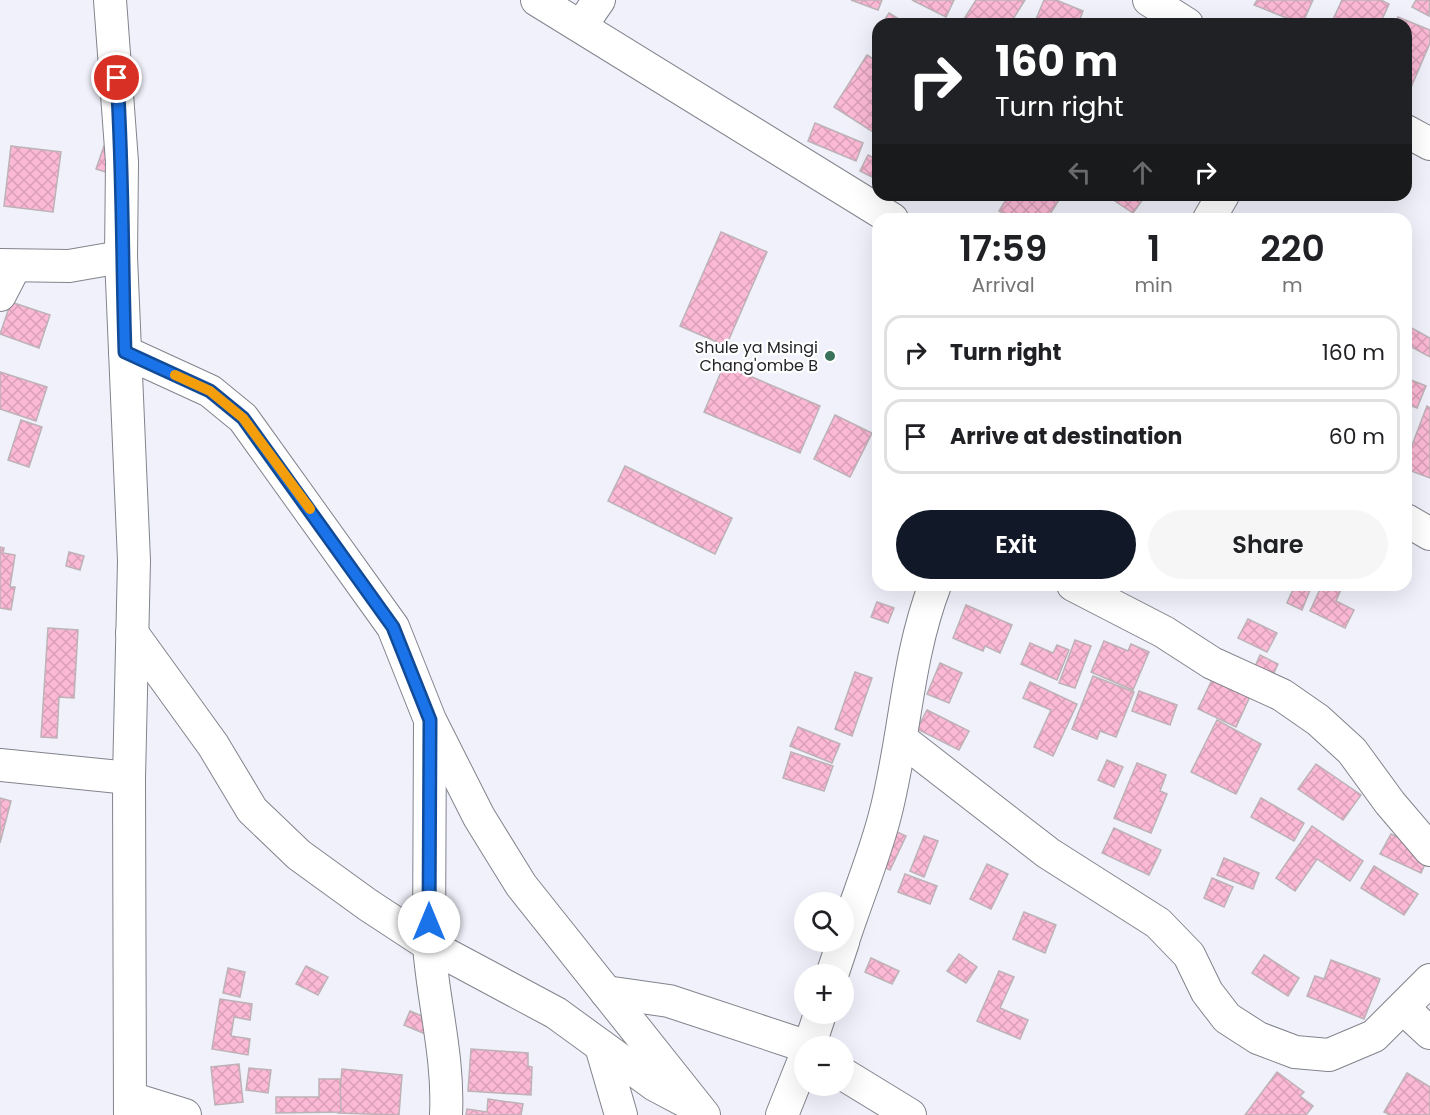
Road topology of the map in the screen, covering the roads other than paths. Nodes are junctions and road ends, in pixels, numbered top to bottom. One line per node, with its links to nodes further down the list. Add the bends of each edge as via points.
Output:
1 (110, 0): 10 (street, via 122,162)
2 (537, 0): 6 (street)
3 (599, 0): 6 (street)
4 (1149, 0): 5 (street)
5 (1178, 18)
6 (581, 26): 9 (street)
7 (1412, 134): 8 (street)
8 (1430, 144)
9 (882, 213)
10 (121, 257): 11 (street, via 69,266); 13 (street)
11 (8, 266): 12 (street)
12 (0, 295)
13 (125, 352): 18 (street, via 134,561); 19 (street, via 210,391 243,418 393,627)
14 (1412, 524): 15 (street)
15 (1430, 534)
16 (933, 591): 20 (street, via 910,672)
17 (1085, 591): 23 (street, via 1164,632 1212,663 1282,695 1318,720 1352,752)
18 (132, 633): 22 (street); 25 (street, via 213,745 252,810 298,855)
19 (430, 720): 25 (street); 27 (street, via 479,817 521,885)
20 (901, 739): 24 (street, via 884,819); 28 (street, via 1048,853 1158,923 1189,955 1207,992 1227,1018 1258,1038 1295,1052 1329,1055 1374,1036)
21 (0, 765): 22 (street)
22 (129, 778): 34 (street)
23 (1430, 850)
24 (854, 909)
25 (429, 945): 31 (street, via 556,1012); 37 (street, via 431,980 445,1053)
26 (1430, 980): 28 (street)
27 (606, 992): 30 (street, via 669,1001); 35 (street)
28 (1403, 1008): 29 (street)
29 (1430, 1033)
30 (794, 1042)
31 (601, 1046): 35 (street, via 655,1085); 38 (street)
32 (854, 1081): 40 (street)
33 (794, 1085): 39 (street)
34 (130, 1107): 36 (street)
35 (701, 1111)
36 (185, 1115)
37 (446, 1115)
38 (621, 1115)
39 (782, 1115)
40 (910, 1115)

